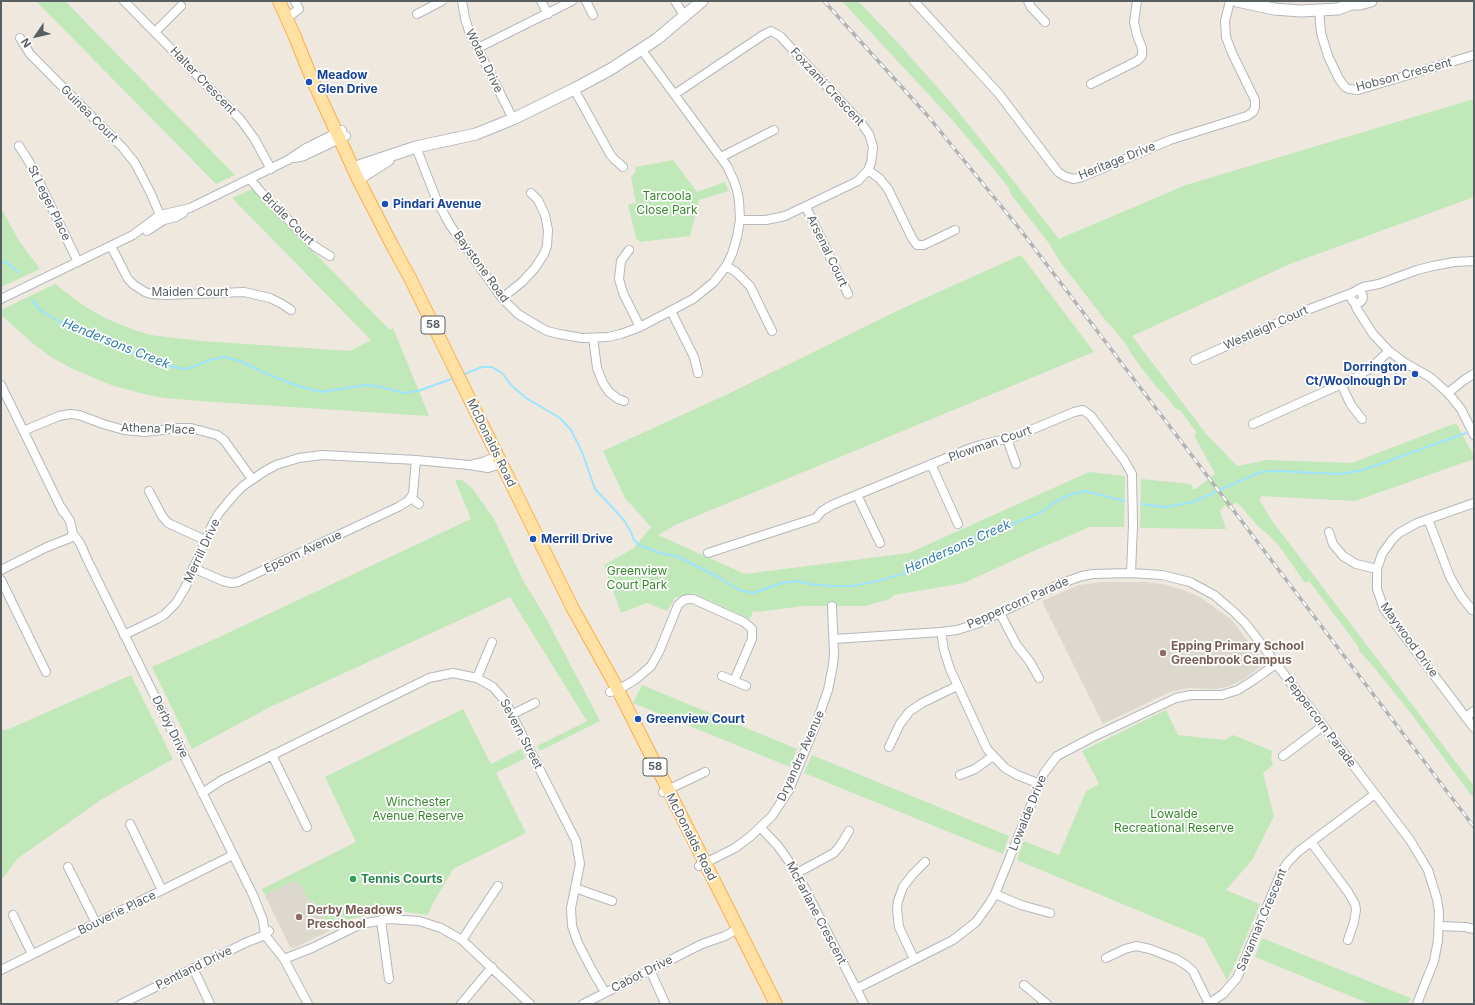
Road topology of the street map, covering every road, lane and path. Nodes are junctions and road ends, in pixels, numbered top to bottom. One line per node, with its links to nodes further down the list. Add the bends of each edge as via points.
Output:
1 (124, 1): 27 (street, Halter Crescent)
2 (279, 1): 25 (main road, McDonalds Road / 58)
3 (295, 1): 25 (street, via 299,9)
4 (442, 1): 21 (street)
5 (462, 1): 29 (street, Wotan Drive, via 467,25)
6 (541, 1): 22 (street)
7 (572, 1): 22 (street)
8 (586, 1): 23 (street)
9 (675, 1): 24 (street)
10 (681, 1): 24 (street)
11 (702, 1): 24 (street)
12 (914, 1): 15 (street, Heritage Drive, via 992,85 1058,172 1073,179 1170,140 1253,112 1255,100 1226,37 1225,21)
13 (1028, 1): 26 (street)
14 (1137, 1): 32 (street, via 1134,22 1142,56)
15 (1230, 1)
16 (1237, 1): 20 (street, via 1274,9)
17 (1371, 1): 18 (street, via 1360,4)
18 (1348, 2): 20 (street, via 1338,10)
19 (181, 6): 27 (street)
20 (1322, 10): 31 (street, Hobson Crescent, via 1321,33 1328,56 1339,79 1349,89 1358,90)
21 (417, 14)
22 (548, 14): 29 (street)
23 (593, 15)
24 (687, 15): 30 (street)
25 (287, 18): 37 (main road, McDonalds Road / 58, via 312,79)
26 (1045, 22)
27 (155, 32): 42 (street, Halter Crescent, via 240,119)
28 (20, 38): 48 (street, Guinea Court, via 30,54 126,152 140,171)
29 (478, 48): 35 (street, Wotan Drive)
30 (641, 50): 33 (street); 34 (street, Baystone Road)
31 (1474, 55)
32 (1091, 84)
33 (574, 89): 35 (street); 41 (street, via 610,154)
34 (675, 94): 40 (street, Baystone Road); 43 (street, Foxzami Crescent, via 763,35 774,32 866,129 873,147)
35 (513, 119): 39 (street, via 476,134)
36 (774, 130): 40 (street)
37 (341, 134): 42 (street, via 304,156 288,160); 44 (main road, McDonalds Road / 58)
38 (19, 146): 55 (street, St Leger Place)
39 (416, 147): 44 (street); 60 (street, Baystone Road, via 445,217)
40 (720, 156): 49 (street, Baystone Road, via 734,181 739,200)
41 (623, 167)
42 (271, 169): 45 (street)
43 (868, 170): 47 (street, via 852,185); 50 (street, via 888,189 912,238 918,244 924,245)
44 (359, 172): 80 (main road, McDonalds Road / 58, via 393,247)
45 (250, 179): 48 (street, via 176,217); 53 (street, Bridle Court, via 314,246)
46 (531, 194): 60 (street, via 538,200 545,215 548,230 547,246 536,268)
47 (806, 207): 49 (street, via 776,218); 57 (street, Arsenal Court)
48 (163, 216): 51 (street, via 149,230)
49 (740, 220): 56 (street, Baystone Road, via 735,245)
50 (955, 230)
51 (111, 246): 55 (street); 61 (street, Maiden Court, via 128,279 145,292 158,295 244,292 270,298)
52 (629, 250): 63 (street, via 621,261 619,279)
53 (330, 256)
54 (1474, 261): 58 (street, via 1454,262 1417,270 1379,284)
55 (78, 262): 59 (street)
56 (726, 266): 62 (street, Baystone Road, via 707,289); 64 (street, via 750,286)
57 (848, 294)
58 (1357, 297): 66 (street, via 1367,325); 67 (street, Westleigh Court, via 1337,298)
59 (1, 298)
60 (502, 298): 65 (street, Baystone Road, via 518,314 538,326 559,334)
61 (291, 310)
62 (671, 312): 63 (street, Baystone Road); 68 (street, via 694,356)
63 (640, 327): 65 (street, Baystone Road, via 621,334)
64 (772, 330)
65 (593, 338): 73 (street, via 597,368 603,383 609,392)
66 (1389, 351): 70 (street, via 1365,372); 72 (street, via 1430,377)
67 (1196, 360)
68 (698, 373)
69 (1474, 374): 72 (street)
70 (1341, 384): 74 (street, via 1351,405); 75 (street)
71 (1, 385): 76 (street, Derby Drive)
72 (1448, 392): 77 (street, via 1461,409)
73 (624, 401)
74 (1362, 418)
75 (1253, 424)
76 (25, 433): 83 (street, Athena Place, via 36,424 59,416 75,414 124,430 144,432 185,428 213,433 224,440); 92 (street, Derby Drive, via 61,507)
77 (1474, 435)
78 (1007, 439): 81 (street, Plowman Court, via 980,445); 82 (street); 99 (street, Plowman Court, via 1077,411 1085,411 1091,416 1132,474)
79 (416, 460): 80 (street, Merrill Drive, via 488,468); 83 (street, Merrill Drive, via 310,456 276,465); 86 (street)
80 (499, 460): 116 (main road, McDonalds Road / 58)
81 (932, 464): 85 (street, Plowman Court); 90 (street)
82 (1016, 464)
83 (252, 479): 93 (street, Merrill Drive, via 226,504)
84 (149, 491): 93 (street, via 168,523)
85 (857, 495): 94 (street); 95 (street, Plowman Court, via 827,508 816,518)
86 (411, 498): 88 (street); 96 (street, Epsom Avenue, via 398,507 238,582 227,582)
87 (1474, 503): 89 (street, Maywood Drive)
88 (419, 504)
89 (1428, 519): 97 (street, Maywood Drive, via 1409,527 1392,540 1382,554); 102 (street, via 1450,577)
90 (958, 524)
91 (1329, 532): 97 (street, via 1333,544 1343,556 1356,564)
92 (70, 536): 98 (street); 105 (street, Derby Drive, via 87,559)
93 (205, 540): 96 (street, Merrill Drive)
94 (880, 543)
95 (708, 553)
96 (193, 568): 105 (street, Merrill Drive, via 180,597 171,609)
97 (1377, 569): 120 (street, Maywood Drive, via 1377,589 1384,609)
98 (1, 570)
99 (1131, 573): 103 (street, Peppercorn Parade, via 1077,578); 108 (street, Peppercorn Parade, via 1177,578 1214,595 1238,616)
100 (1, 580): 109 (street)
101 (832, 606): 106 (street, Dryandra Avenue)
102 (1472, 610)
103 (1000, 613): 104 (street, Peppercorn Parade, via 967,627); 112 (street, via 1016,644)
104 (941, 632): 106 (street, Peppercorn Parade); 115 (street, via 946,661)
105 (124, 635): 130 (street, Derby Drive)
106 (834, 639): 135 (street, Dryandra Avenue, via 833,665 825,702 788,790 778,809)
107 (492, 642): 111 (street)
108 (1276, 664): 121 (street, Peppercorn Parade); 129 (street, Lowalde Drive, via 1238,690 1222,695 1191,695 1176,698 1063,752 1048,767)
109 (46, 672)
110 (722, 676): 113 (street)
111 (477, 678): 119 (street, Severn Street, via 497,692); 124 (street, Severn Street, via 453,673 429,678)
112 (1039, 678)
113 (734, 681): 114 (street); 116 (street, via 752,639 752,629 744,622 688,599 678,605 655,661 646,672)
114 (746, 686)
115 (957, 686): 123 (street, via 915,708 900,724); 125 (street, via 983,741)
116 (614, 689): 131 (main road, McDonalds Road / 58)
117 (535, 703): 119 (street)
118 (1474, 711): 120 (street)
119 (513, 714): 144 (street, Severn Street, via 576,842 580,864)
120 (1466, 717): 122 (street, Maywood Drive)
121 (1323, 726): 126 (street); 132 (street, Peppercorn Parade)
122 (1474, 728)
123 (889, 747)
124 (272, 755): 130 (street, Severn Street); 134 (street)
125 (993, 756): 128 (street); 129 (street, via 1012,772)
126 (1283, 756)
127 (705, 772): 131 (street)
128 (960, 776)
129 (1040, 784): 146 (street, Lowalde Drive)
130 (201, 790): 138 (street, Derby Drive)
131 (665, 791): 140 (main road, McDonalds Road / 58)
132 (1375, 794): 137 (street, Savannah Crescent); 152 (street, Peppercorn Parade, via 1428,870 1437,898)
133 (130, 824): 145 (street)
134 (307, 827)
135 (760, 828): 140 (street, Dryandra Avenue, via 735,848); 142 (street, McFarlane Crescent, via 778,846)
136 (849, 831): 142 (street, via 834,852)
137 (1311, 842): 157 (street, via 1355,904 1354,922); 181 (street, Savannah Crescent, via 1293,856 1281,874 1237,978 1226,992)
138 (233, 855): 145 (street, Bouverie Place); 155 (street, Derby Drive, via 253,895)
139 (925, 862): 160 (street, via 903,887 897,909 898,927)
140 (702, 865): 153 (main road, McDonalds Road / 58)
141 (68, 867): 151 (street)
142 (797, 873): 168 (street, McFarlane Crescent)
143 (498, 886): 156 (street)
144 (575, 888): 147 (street); 169 (street, Severn Street, via 571,908 572,926)
145 (162, 890): 151 (street, Bouverie Place)
146 (995, 894): 148 (street); 160 (street, Lowalde Drive, via 983,914 970,928 953,940)
147 (612, 902)
148 (1050, 913)
149 (13, 915): 158 (street)
150 (381, 920): 156 (street, via 419,921 441,928); 161 (street, via 352,927); 166 (street)
151 (96, 923): 158 (street, Bouverie Place)
152 (1439, 926): 154 (street); 182 (street, Peppercorn Parade, via 1434,961)
153 (733, 929): 165 (street, Cabot Drive); 177 (main road, McDonalds Road / 58); 178 (main road, McDonalds Road / 58)
154 (1474, 929)
155 (266, 932): 161 (street, Derby Drive); 163 (street, Pentland Drive)
156 (462, 940): 162 (street)
157 (1348, 940)
158 (32, 954): 164 (street, Bouverie Place)
159 (1106, 958): 181 (street, via 1136,946 1176,959 1192,971)
160 (914, 959): 168 (street, Lowalde Drive)
161 (285, 961): 173 (street, Derby Drive)
162 (492, 966): 174 (street); 175 (street)
163 (193, 968): 171 (street, Pentland Drive); 172 (street)
164 (1, 970)
165 (650, 970): 169 (street, Cabot Drive); 170 (street)
166 (389, 979)
167 (1024, 985): 180 (street)
168 (856, 989): 179 (street, McFarlane Crescent)
169 (604, 993): 176 (street, Cabot Drive)
170 (665, 1003)
171 (121, 1004)
172 (210, 1004)
173 (308, 1004)
174 (461, 1004)
175 (530, 1004)
176 (583, 1004)
177 (768, 1004)
178 (776, 1004)
179 (864, 1004)
180 (1047, 1004)
181 (1209, 1004)
182 (1417, 1004)

